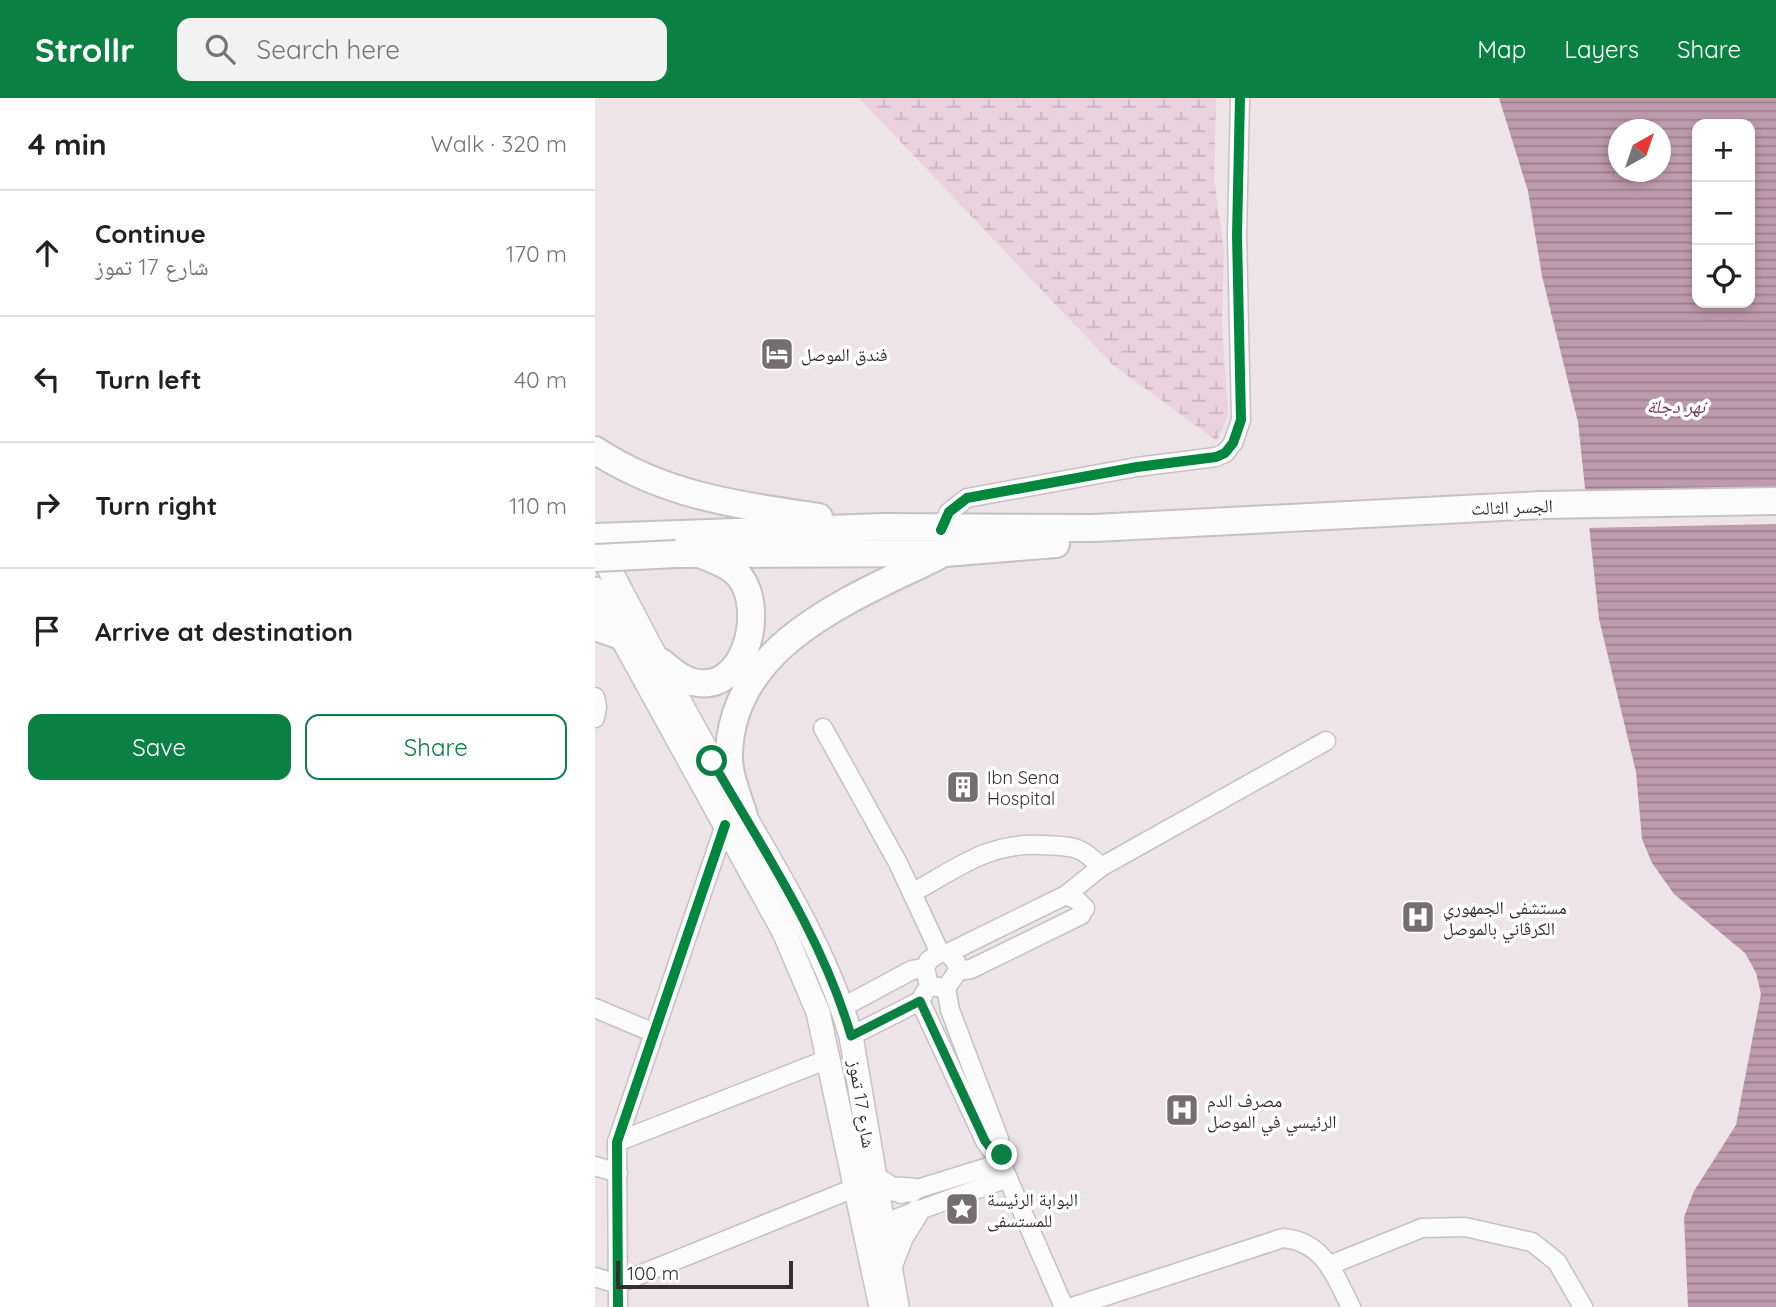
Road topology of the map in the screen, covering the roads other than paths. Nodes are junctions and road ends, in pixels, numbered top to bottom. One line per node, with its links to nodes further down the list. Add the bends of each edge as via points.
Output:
1 (1240, 98): 8 (street, via 1241,419 1234,443 1216,457 967,498 949,512)
2 (595, 450): 6 (highway, via 676,491)
3 (1776, 501): 5 (highway, الجسر الثالث, via 1542,505)
4 (1776, 513): 5 (highway, الجسر الثالث)
5 (1249, 524): 8 (highway)
6 (883, 527): 8 (highway); 10 (highway)
7 (595, 537): 10 (highway)
8 (943, 541): 10 (highway); 20 (highway, via 840,603 771,654 736,707 729,755)
9 (595, 543): 15 (main road, شارع 17 تموز)
10 (683, 547): 11 (highway, bridge); 15 (highway, via 725,565 740,578 752,612 750,639 726,674 709,682 687,680)
11 (595, 558)
12 (595, 589): 14 (main road, شارع 17 تموز)
13 (595, 627): 14 (highway)
14 (621, 636): 20 (main road, شارع 17 تموز)
15 (661, 663): 20 (main road, شارع 17 تموز)
16 (595, 697): 17 (street)
17 (595, 718)
18 (823, 728): 22 (street)
19 (1325, 741): 21 (street)
20 (734, 820): 24 (main road, شارع 17 تموز); 30 (street)
21 (1101, 867): 22 (street, via 1075,847 1022,843 996,847); 23 (street)
22 (912, 893): 25 (street)
23 (1066, 895): 25 (street); 26 (street, via 1085,908 1081,915 971,969)
24 (794, 927): 28 (main road, شارع 17 تموز); 32 (main road, شارع 17 تموز)
25 (944, 953): 26 (street, via 956,962); 27 (street, via 929,960)
26 (958, 971): 27 (street)
27 (930, 986): 28 (street, via 912,970); 31 (street); 33 (street); 33 (street, via 950,1010)
28 (843, 1007): 31 (main road, شارع 17 تموز)
29 (595, 1008): 30 (street)
30 (654, 1033): 34 (street)
31 (851, 1036): 38 (main road, شارع 17 تموز)
32 (828, 1059): 34 (street); 38 (main road, شارع 17 تموز)
33 (971, 1090): 36 (street, via 999,1139)
34 (617, 1142): 37 (street)
35 (595, 1166): 37 (street)
36 (1005, 1170): 39 (street); 48 (street)
37 (618, 1173): 44 (street)
38 (868, 1193): 39 (main road, via 892,1189); 40 (main road, شارع 17 تموز); 44 (street)
39 (915, 1201): 40 (street); 42 (main road)
40 (874, 1227): 42 (main road, شارع 17 تموز); 46 (main road, شارع 17 تموز)
41 (1330, 1265): 49 (street, via 1311,1244 1283,1238); 50 (street); 51 (street, via 1422,1228 1465,1227 1532,1242 1557,1262)
42 (891, 1267): 47 (main road, شارع 17 تموز)
43 (595, 1278): 44 (street)
44 (617, 1284): 45 (street)
45 (618, 1307)
46 (881, 1307)
47 (897, 1307)
48 (1065, 1307)
49 (1072, 1307)
50 (1351, 1307)
51 (1583, 1307)

